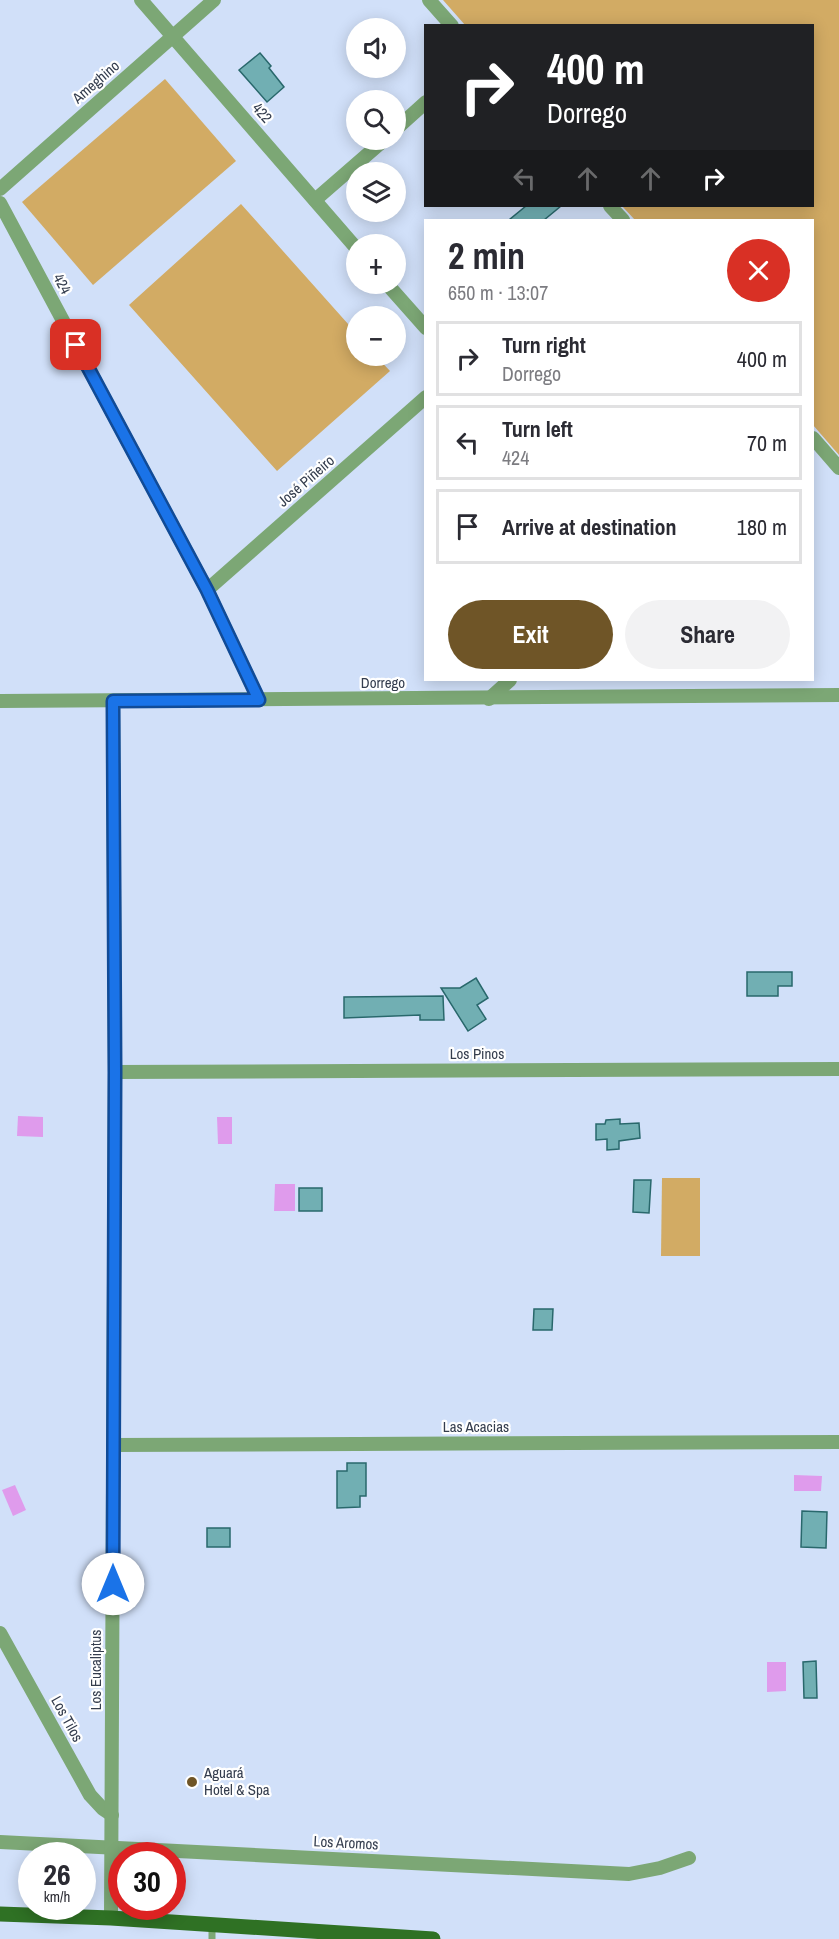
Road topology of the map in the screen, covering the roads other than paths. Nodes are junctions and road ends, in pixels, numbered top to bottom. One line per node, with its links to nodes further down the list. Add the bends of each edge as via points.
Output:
1 (141, 0): 5 (street, 422)
2 (214, 0): 5 (street, Ameghino)
3 (429, 0): 4 (street)
4 (450, 24)
5 (173, 37): 9 (street, Ameghino); 10 (street, 422)
6 (424, 104): 7 (street)
7 (406, 120)
8 (372, 150): 10 (street)
9 (0, 189)
10 (315, 200): 14 (street, 422)
11 (0, 203): 20 (street, 424)
12 (611, 207): 13 (street)
13 (622, 219)
14 (346, 236)
15 (396, 294): 16 (street)
16 (424, 326)
17 (424, 399): 20 (street, José Piñeiro)
18 (814, 439): 19 (street)
19 (839, 468)
20 (207, 590): 24 (street, 424)
21 (509, 681): 23 (street)
22 (839, 695): 23 (street, Dorrego)
23 (489, 699): 24 (street, Dorrego)
24 (259, 700): 26 (street, Dorrego)
25 (0, 701): 26 (street, Dorrego)
26 (113, 701): 28 (street, Los Eucaliptus)
27 (839, 1069): 28 (street, Los Pinos)
28 (115, 1072): 30 (street, Los Eucaliptus)
29 (839, 1442): 30 (street, Las Acacias)
30 (113, 1445): 32 (street, Los Eucaliptus)
31 (0, 1633): 32 (street, Los Tilos, via 90,1795)
32 (111, 1815): 34 (street, Los Eucaliptus)
33 (0, 1842): 35 (street, Los Aromos)
34 (111, 1842)
35 (108, 1847)
36 (186, 1851): 37 (street, Los Aromos, via 630,1874)
37 (689, 1858)
38 (0, 1914): 39 (main road)
39 (108, 1918)
40 (125, 1920): 41 (main road)
41 (212, 1932): 42 (main road)
42 (377, 1938): 43 (main road)
43 (433, 1939)

